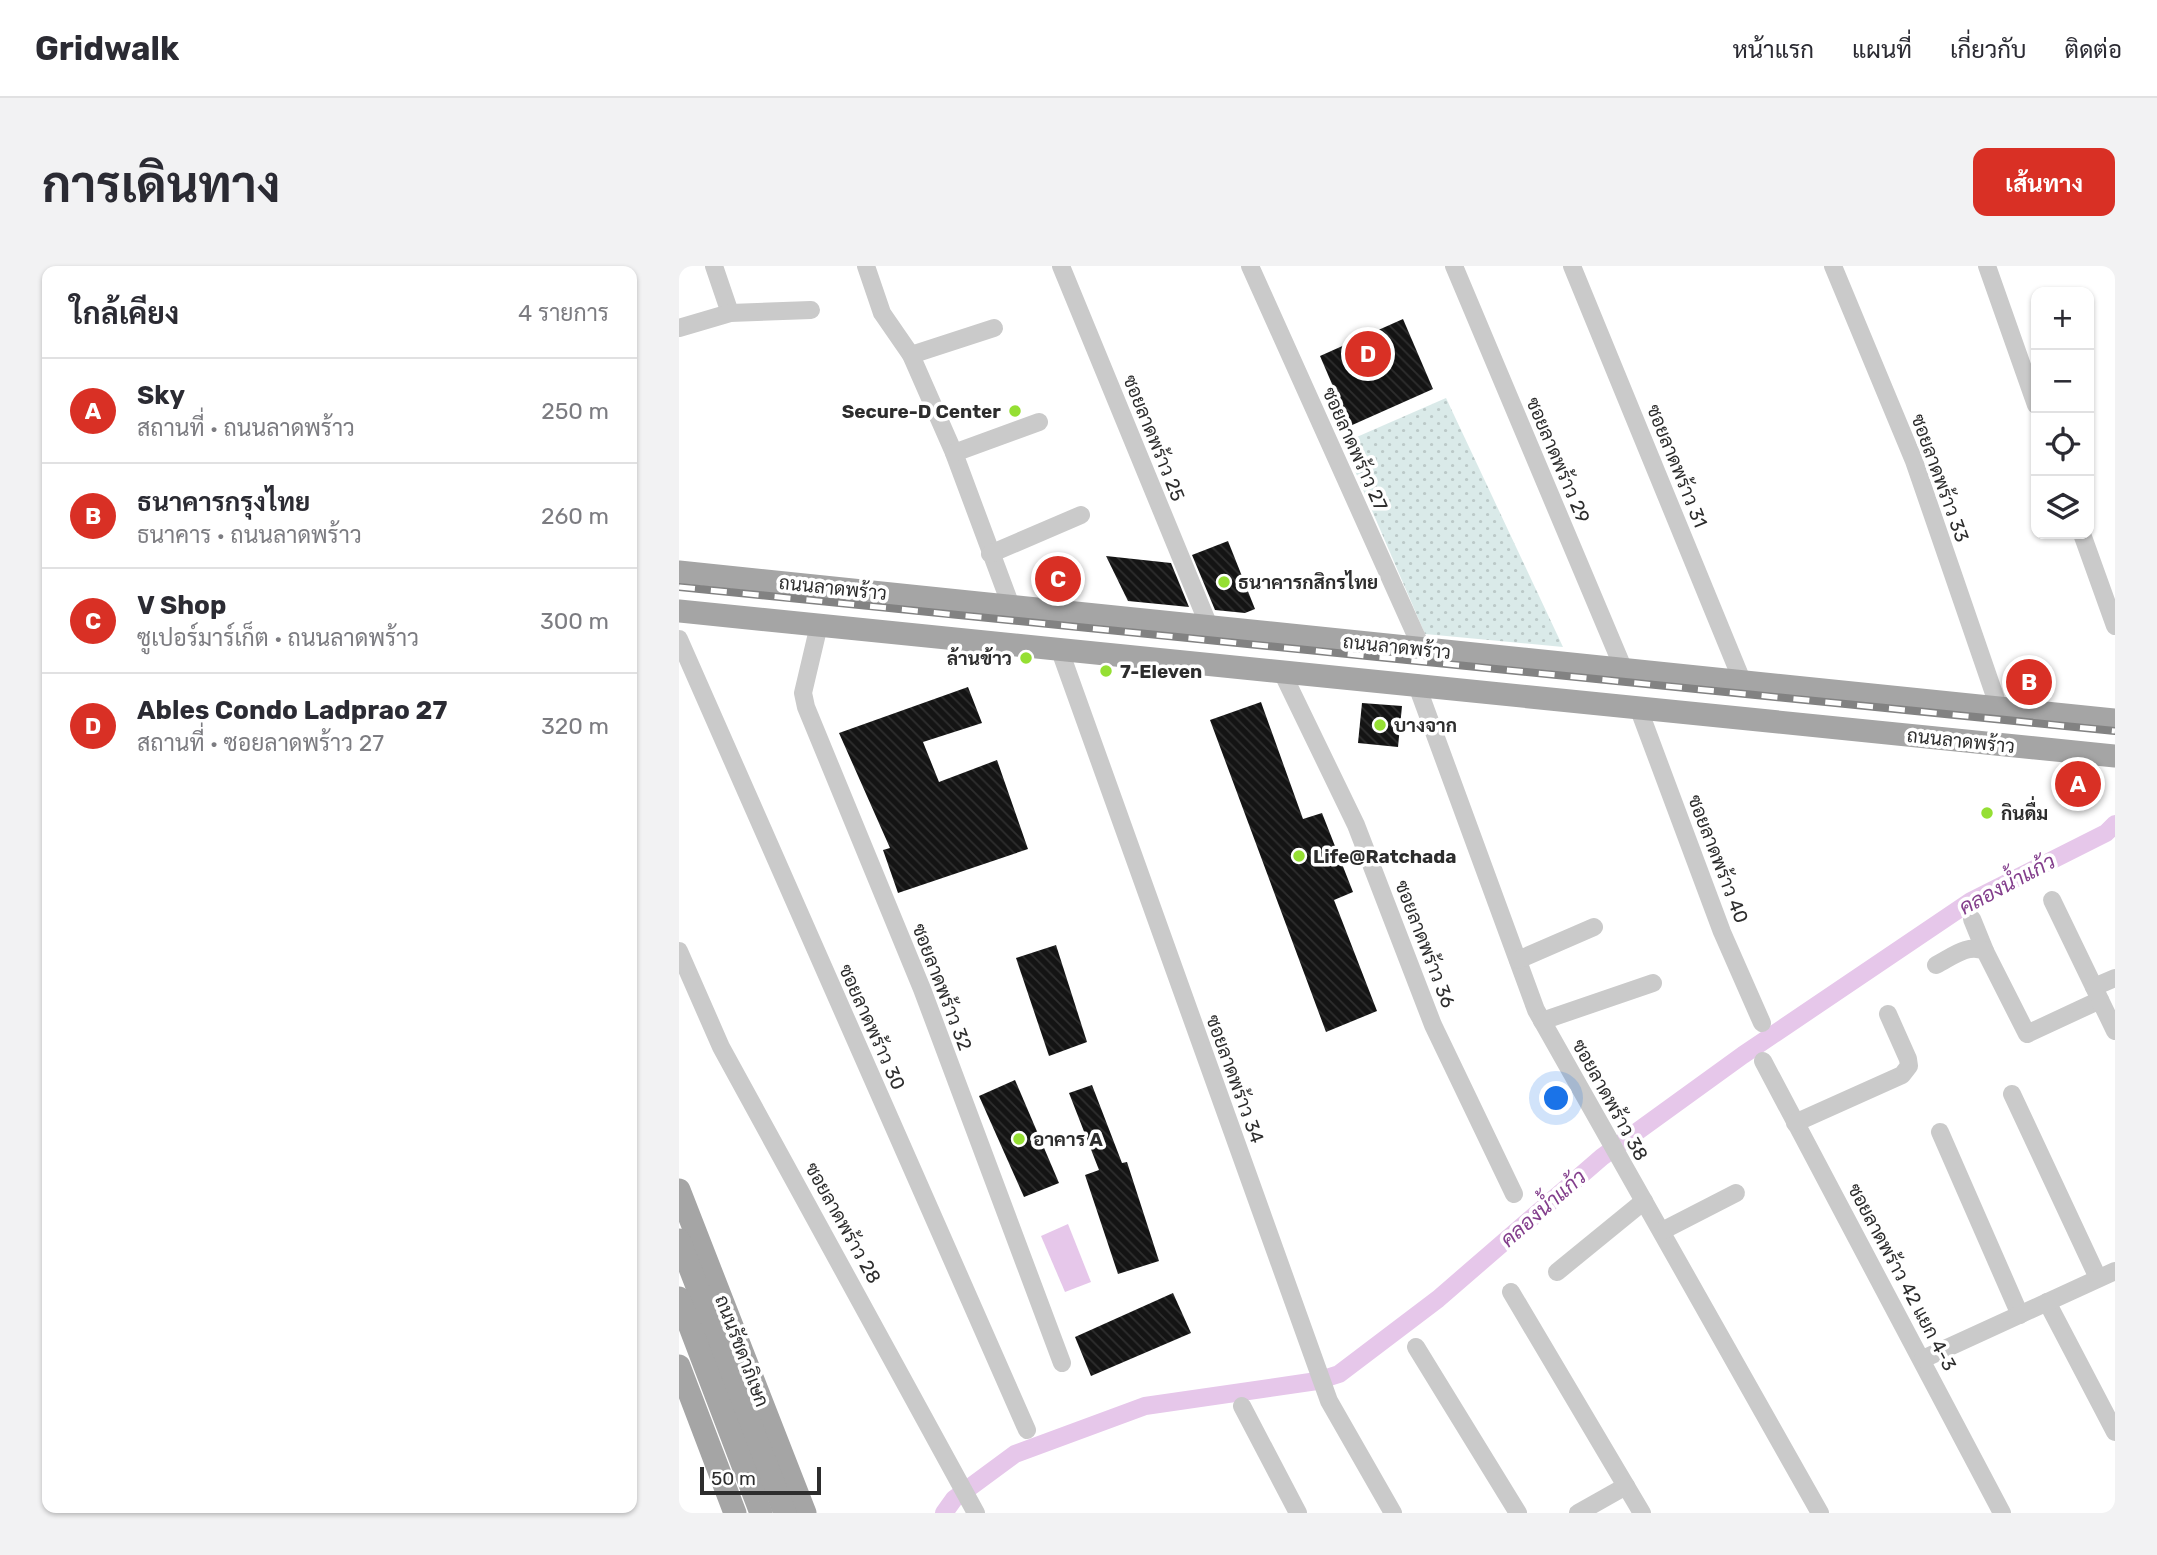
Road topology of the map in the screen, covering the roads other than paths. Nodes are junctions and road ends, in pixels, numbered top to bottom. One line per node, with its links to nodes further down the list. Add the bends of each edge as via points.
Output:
1 (714, 266): 10 (street)
2 (866, 266): 13 (street, via 881,313)
3 (1061, 266): 24 (street, ซอยลาดพร้าว 25)
4 (1250, 266): 28 (street, ซอยลาดพร้าว 27)
5 (1454, 266): 30 (street, ซอยลาดพร้าว 29)
6 (1572, 266): 31 (street, ซอยลาดพร้าว 31)
7 (1833, 266): 34 (street, ซอยลาดพร้าว 33, via 1914,461)
8 (1987, 266): 14 (street)
9 (811, 310): 10 (street)
10 (730, 313): 11 (street)
11 (679, 328)
12 (993, 328): 13 (street)
13 (911, 355): 16 (street)
14 (2031, 391)
15 (1039, 422): 16 (street)
16 (954, 453): 19 (street)
17 (1081, 515): 19 (street)
18 (2083, 539): 25 (street)
19 (990, 554): 21 (street)
20 (679, 572): 21 (main road, ถนนลาดพร้าว)
21 (1011, 606): 24 (main road, ถนนลาดพร้าว)
22 (679, 611): 23 (main road, ถนนลาดพร้าว)
23 (820, 625): 27 (main road, ถนนลาดพร้าว); 71 (street, ซอยลาดพร้าว 32, via 803,693 806,707 922,989)
24 (1209, 626): 28 (main road, ถนนลาดพร้าว)
25 (2115, 626)
26 (679, 639): 75 (street, ซอยลาดพร้าว 30)
27 (1059, 648): 29 (main road, ถนนลาดพร้าว); 84 (street, ซอยลาดพร้าว 34, via 1315,1365 1329,1401)
28 (1422, 649): 30 (main road, ถนนลาดพร้าว)
29 (1281, 670): 32 (main road, ถนนลาดพร้าว); 59 (street, ซอยลาดพร้าว 36, via 1356,825 1433,1025)
30 (1624, 670): 31 (main road, ถนนลาดพร้าว)
31 (1744, 683): 34 (main road, ถนนลาดพร้าว)
32 (1416, 684): 33 (main road, ถนนลาดพร้าว); 44 (street, ซอยลาดพร้าว 38)
33 (1638, 708): 37 (main road, ถนนลาดพร้าว); 51 (street, ซอยลาดพร้าว 40, via 1722,932)
34 (1999, 708): 35 (main road, ถนนลาดพร้าว)
35 (2041, 713): 36 (main road, ถนนลาดพร้าว); 37 (main road)
36 (2115, 720)
37 (2037, 748): 38 (main road, ถนนลาดพร้าว)
38 (2115, 756)
39 (2052, 900): 48 (street)
40 (1972, 919): 43 (street)
41 (1594, 927): 44 (street)
42 (679, 951): 78 (street, ซอยลาดพร้าว 28, via 721,1047)
43 (1985, 951): 45 (street, via 1967,948); 48 (street, via 2027,1034)
44 (1518, 960): 50 (street, ซอยลาดพร้าว 38)
45 (1936, 965)
46 (2115, 978): 48 (street)
47 (1653, 983): 50 (street)
48 (2097, 993): 52 (street)
49 (1888, 1014): 55 (street, via 1908,1059 1902,1075)
50 (1542, 1021): 60 (street, ซอยลาดพร้าว 38)
51 (1762, 1023)
52 (2115, 1031)
53 (1763, 1061): 55 (street, ซอยลาดพร้าว 42 แยก 4-3)
54 (2012, 1094): 64 (street)
55 (1795, 1123): 70 (street, ซอยลาดพร้าว 42 แยก 4-3)
56 (1940, 1132): 68 (street)
57 (679, 1190): 82 (main road, ถนนรัชดาภิเษก)
58 (1736, 1193): 61 (street)
59 (1514, 1194)
60 (1644, 1200): 61 (street, ซอยลาดพร้าว 38); 63 (street)
61 (1662, 1231): 88 (street, ซอยลาดพร้าว 38)
62 (679, 1240): 73 (main road, ถนนรัชดาภิเษก)
63 (1557, 1272)
64 (2107, 1274): 67 (street)
65 (1511, 1292): 77 (street)
66 (679, 1298): 73 (main road, ถนนรัชดาภิเษก)
67 (2047, 1302): 68 (street); 76 (street)
68 (2019, 1314): 70 (street)
69 (1416, 1347): 85 (street)
70 (1923, 1359): 89 (street, ซอยลาดพร้าว 42 แยก 4-3)
71 (1062, 1363)
72 (679, 1366): 79 (main road)
73 (728, 1395): 80 (main road, ถนนรัชดาภิเษก); 81 (main road, ถนนรัชดาภิเษก)
74 (1242, 1406): 83 (street)
75 (1027, 1430)
76 (2115, 1432)
77 (1626, 1486): 86 (street); 87 (street)
78 (973, 1508)
79 (735, 1513)
80 (761, 1513)
81 (785, 1513)
82 (805, 1513)
83 (1298, 1513)
84 (1393, 1513)
85 (1518, 1513)
86 (1578, 1513)
87 (1642, 1513)
88 (1820, 1513)
89 (2002, 1513)

